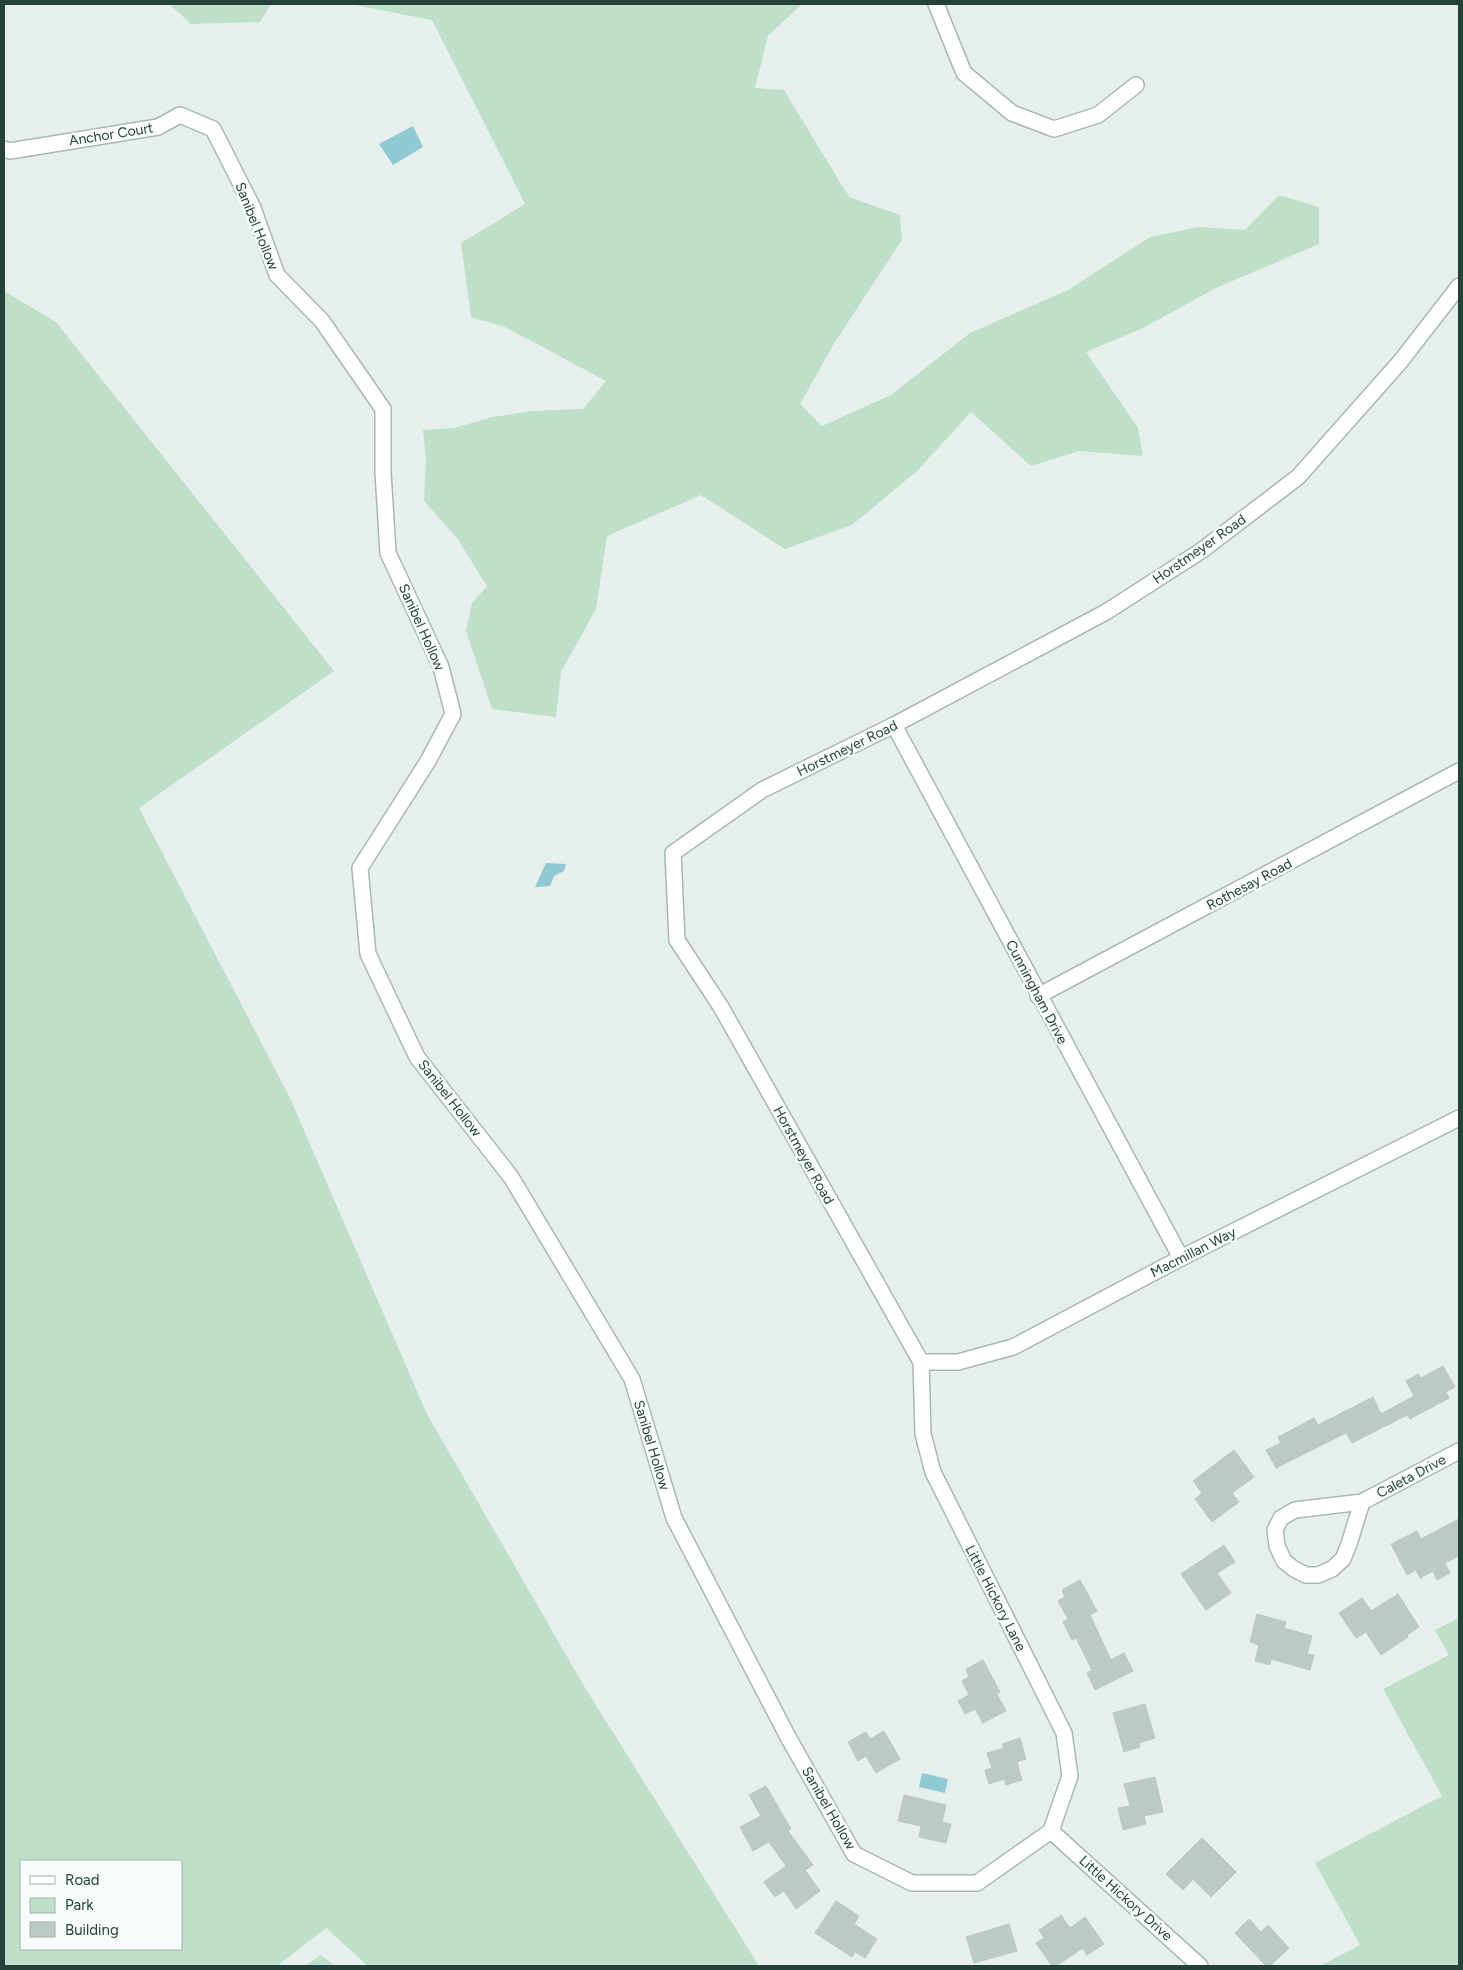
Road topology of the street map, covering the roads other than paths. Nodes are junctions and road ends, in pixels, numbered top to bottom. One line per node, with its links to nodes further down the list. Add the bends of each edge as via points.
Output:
1 (936, 4): 2 (street, via 964,72 1012,113 1054,129 1098,115)
2 (1136, 85)
3 (213, 129): 4 (street, Anchor Court, via 180,115 158,127 10,151); 14 (street, Sanibel Hollow, via 253,208 277,275 322,321 383,409 388,553 442,667 453,714 428,761 360,868 368,954 418,1057 511,1176 632,1379 674,1518 788,1737 854,1854 912,1883 978,1884)
4 (4, 149)
5 (1459, 286): 6 (street, Horstmeyer Road, via 1400,362 1298,477 1201,551 1106,612)
6 (894, 725): 8 (street, Cunningham Drive); 11 (street, Horstmeyer Road, via 762,790 673,853 677,940 722,1007)
7 (1459, 771): 8 (street, Rothesay Road)
8 (1038, 996): 10 (street, Cunningham Drive)
9 (1459, 1118): 10 (street, Macmillan Way)
10 (1181, 1258): 11 (street, Macmillan Way, via 1013,1347 958,1362)
11 (921, 1362): 14 (street, Little Hickory Lane, via 923,1434 933,1472 1064,1733 1070,1776)
12 (1459, 1451): 13 (street, Caleta Drive)
13 (1362, 1502): 13 (street, Caleta Drive, via 1295,1510 1281,1518 1275,1530 1277,1546 1284,1561 1306,1575 1318,1575 1332,1569 1343,1559)
14 (1051, 1831): 15 (street, Little Hickory Drive)
15 (1200, 1966)

